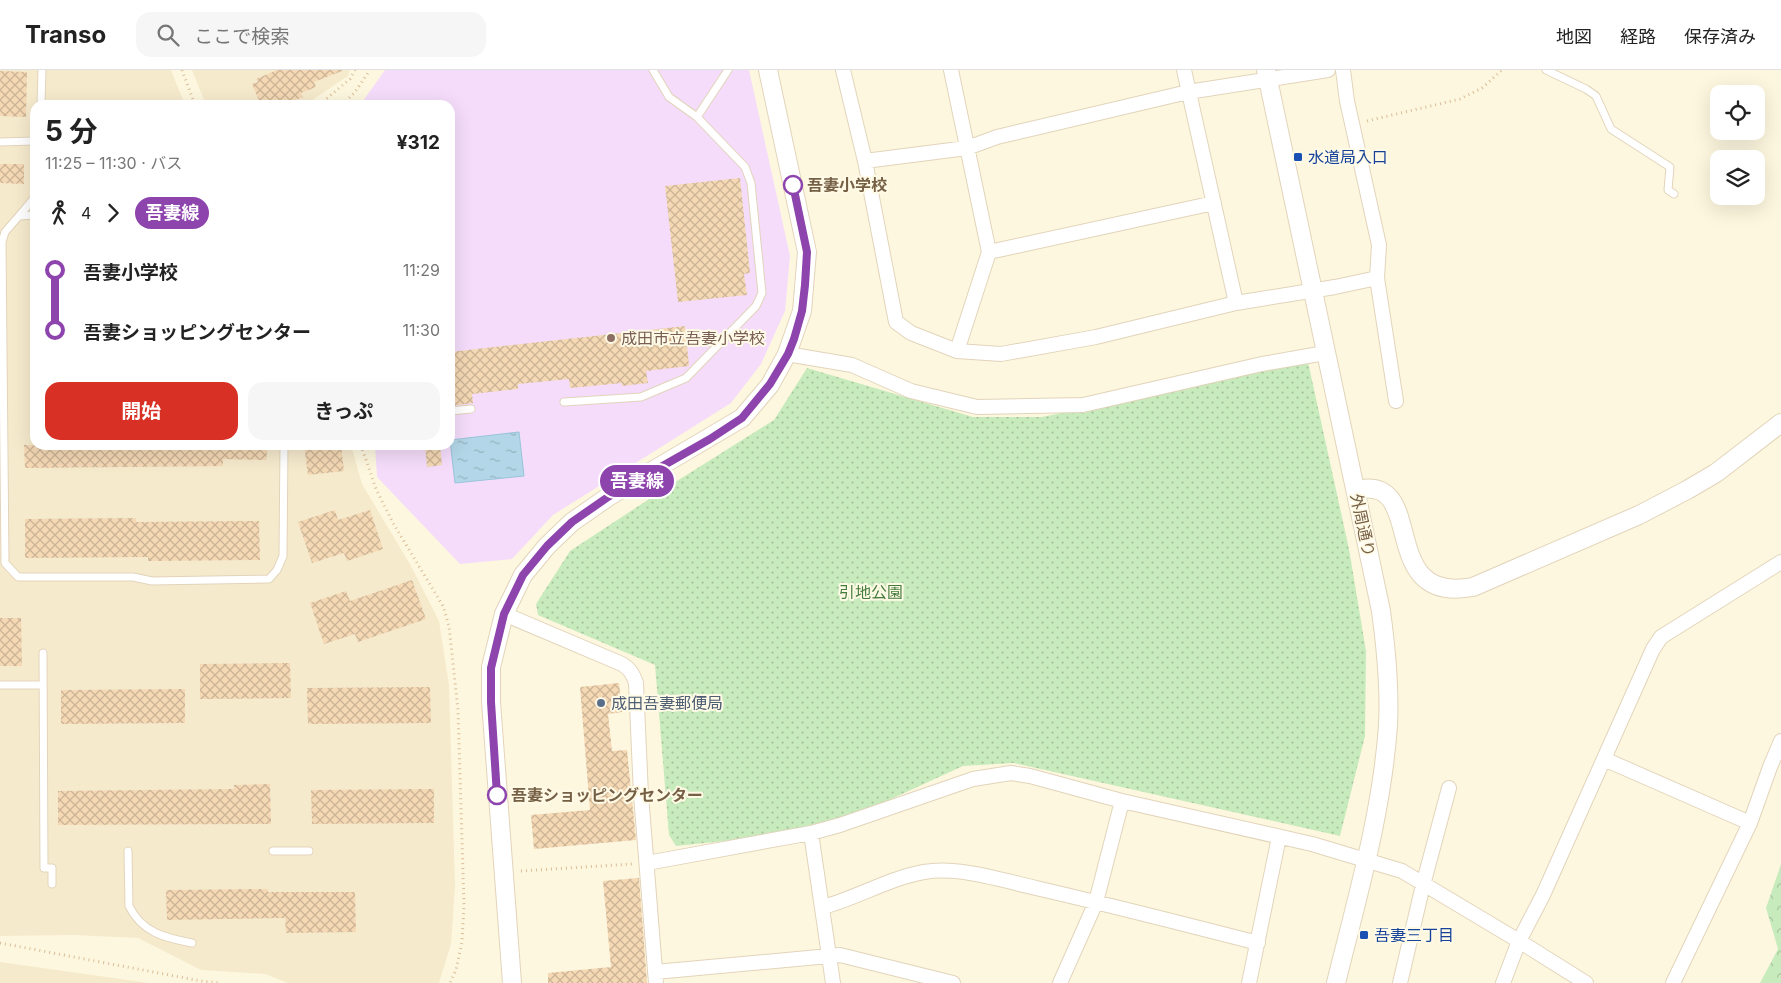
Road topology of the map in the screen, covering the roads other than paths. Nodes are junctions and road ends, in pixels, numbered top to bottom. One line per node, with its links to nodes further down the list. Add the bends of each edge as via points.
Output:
1 (42, 70): 13 (lane)
2 (653, 70): 14 (lane, via 669,97)
3 (728, 70): 14 (lane)
4 (768, 70): 30 (street, via 807,252 802,311)
5 (843, 70): 18 (street)
6 (951, 70): 17 (street)
7 (1184, 70): 12 (street)
8 (1328, 70): 11 (street)
9 (1343, 70): 25 (street, via 1379,245)
10 (1546, 70): 19 (lane, via 1586,88 1596,96 1611,129 1670,167 1668,190)
11 (1266, 74): 12 (street); 26 (street, 外周通り)
12 (1188, 92): 17 (street, via 997,137); 20 (street)
13 (41, 100)
14 (697, 117): 32 (lane, via 745,167 751,183 762,294 756,306 686,378 641,397)
15 (30, 141): 16 (lane)
16 (0, 142)
17 (968, 148): 18 (street); 24 (street)
18 (865, 161): 28 (street, via 896,322 911,333)
19 (1674, 194)
20 (1214, 203): 24 (street); 27 (street)
21 (30, 204): 23 (lane)
22 (30, 215): 23 (lane)
23 (19, 216): 36 (lane, via 5,232 2,242 4,563 18,577 134,577 152,581 269,578 283,556)
24 (989, 252): 28 (street)
25 (1378, 278): 26 (street); 31 (street)
26 (1312, 290): 27 (street); 29 (street, 外周通り)
27 (1236, 303): 28 (street, via 1096,337 1010,353)
28 (957, 351)
29 (1325, 353): 30 (street, via 1083,405 977,407 911,391 852,365); 37 (street, 外周通り)
30 (788, 354): 39 (street, via 770,384 742,418 608,497 572,522 523,575)
31 (1396, 401)
32 (564, 402)
33 (471, 409): 34 (lane)
34 (455, 411)
35 (1781, 423): 37 (street, via 1716,473 1638,515 1473,587 1444,588 1430,584 1413,564 1395,507 1388,496 1372,489)
36 (284, 450)
37 (1356, 490): 53 (street, 外周通り, via 1381,611 1388,688 1385,762)
38 (1781, 562): 44 (street, via 1661,637)
39 (504, 614): 54 (street, via 622,664 633,675); 64 (street, via 491,668 491,702)
40 (43, 653): 42 (lane)
41 (0, 685): 42 (lane)
42 (43, 685): 55 (lane, via 44,868 52,868)
43 (1781, 741): 47 (street)
44 (1604, 759): 47 (street); 59 (street)
45 (1449, 788): 56 (street)
46 (1122, 801): 48 (street, via 1030,776 991,776); 49 (street); 57 (street)
47 (1750, 823): 73 (street)
48 (811, 833): 54 (street); 58 (street)
49 (1279, 837): 53 (street); 60 (street)
50 (128, 851): 61 (lane, via 129,906 132,912 162,937)
51 (274, 851): 52 (lane)
52 (309, 851)
53 (1366, 861): 56 (street, via 1402,871); 69 (street, 外周通り)
54 (648, 863): 63 (street)
55 (52, 884)
56 (1424, 885): 59 (street); 70 (street)
57 (1096, 902): 58 (street, via 948,871 924,872 896,880); 60 (street); 67 (street)
58 (823, 907): 62 (street)
59 (1519, 941): 71 (street); 72 (street)
60 (1258, 943): 68 (street)
61 (192, 944)
62 (830, 955): 63 (street); 65 (street); 66 (street)
63 (656, 977)
64 (512, 983)
65 (833, 983)
66 (953, 983)
67 (1060, 983)
68 (1250, 983)
69 (1336, 983)
70 (1400, 983)
71 (1503, 983)
72 (1586, 983)
73 (1673, 983)

